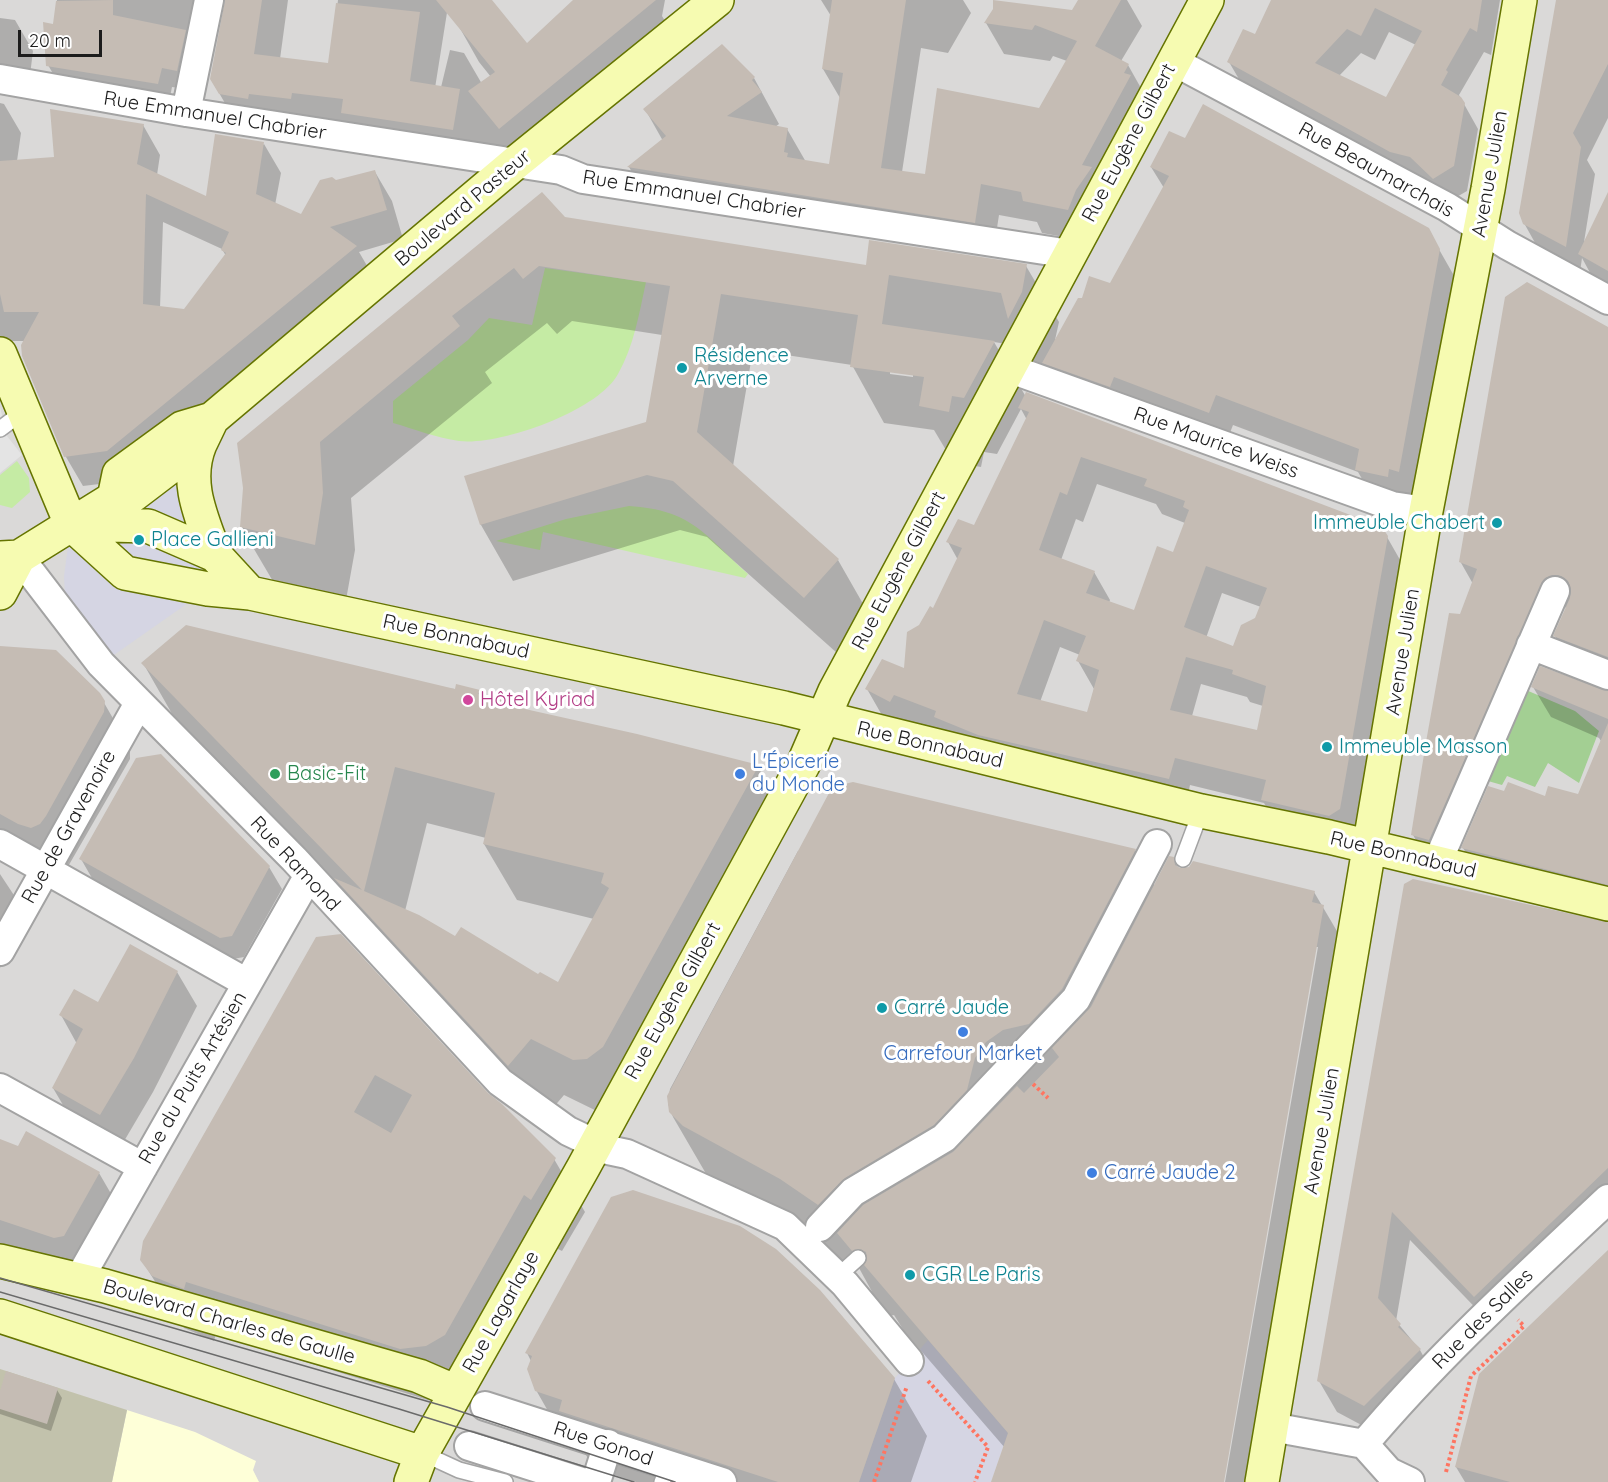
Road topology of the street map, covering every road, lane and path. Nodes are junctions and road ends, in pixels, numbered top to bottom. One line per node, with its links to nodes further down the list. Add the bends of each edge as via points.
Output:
1 (209, 0): 7 (street)
2 (1207, 0): 5 (main road, Rue Eugène Gilbert)
3 (1520, 0): 9 (main road, Avenue Julien)
4 (709, 2): 8 (main road, Boulevard Pasteur)
5 (1173, 61): 9 (street, Rue Beaumarchais); 10 (main road, Rue Eugène Gilbert)
6 (0, 79): 7 (street, Rue Emmanuel Chabrier)
7 (186, 112): 8 (street, Rue Emmanuel Chabrier)
8 (514, 164): 10 (street, Rue Emmanuel Chabrier, via 561,170 583,179); 15 (main road, Boulevard Pasteur)
9 (1480, 227): 11 (street, Rue Beaumarchais); 16 (main road, Avenue Julien)
10 (1070, 254): 13 (main road, Rue Eugène Gilbert)
11 (1608, 300)
12 (0, 354): 14 (main road)
13 (1008, 368): 16 (street, Rue Maurice Weiss, via 1392,506); 26 (main road, Rue Eugène Gilbert)
14 (12, 420): 17 (main road)
15 (206, 431): 17 (main road, Boulevard Pasteur, via 182,429 119,474 114,498); 19 (main road, via 194,459 192,479)
16 (1426, 511): 30 (main road, Avenue Julien)
17 (71, 524): 18 (main road, Boulevard Pasteur); 19 (main road, via 148,526); 22 (main road, Rue Bonnabaud, via 125,573)
18 (6, 550): 21 (main road, Boulevard Pasteur); 25 (street, Rue Ramond)
19 (215, 555): 22 (main road)
20 (1555, 591): 23 (street)
21 (0, 593)
22 (250, 593): 26 (main road, Rue Bonnabaud)
23 (1531, 645): 24 (street); 32 (street)
24 (1608, 675)
25 (139, 703): 33 (street, Rue de Gravenoire); 34 (street, Rue Ramond)
26 (823, 717): 27 (main road, Rue Bonnabaud); 39 (main road, Rue Eugène Gilbert, via 802,765)
27 (1201, 811): 30 (main road, Rue Bonnabaud); 31 (lane)
28 (0, 844): 33 (street)
29 (1157, 844): 42 (street, via 1076,999 944,1137 853,1192)
30 (1371, 848): 32 (main road, Rue Bonnabaud); 51 (main road, Avenue Julien)
31 (1183, 859)
32 (1437, 863): 35 (main road, Rue Bonnabaud)
33 (46, 870): 36 (street, Rue de Gravenoire); 37 (street)
34 (308, 877): 37 (street, Rue du Puits Artésien); 39 (street, Rue Ramond, via 500,1082 568,1131)
35 (1608, 904)
36 (0, 951)
37 (247, 983): 40 (street, Rue du Puits Artésien)
38 (0, 1088): 40 (street)
39 (595, 1144): 46 (street, Rue Ramond, via 627,1154 785,1226); 50 (main road, Rue Lagarlaye)
40 (142, 1167): 45 (street, Rue du Puits Artésien)
41 (1608, 1199): 53 (street, Rue des Salles, via 1390,1412)
42 (820, 1227)
43 (858, 1258): 46 (lane)
44 (0, 1261): 45 (main road, Boulevard Charles de Gaulle)
45 (79, 1279): 50 (main road, Boulevard Charles de Gaulle, via 419,1376)
46 (841, 1280): 49 (street, Rue Ramond)
47 (0, 1316): 55 (main road)
48 (1520, 1322): 56 (path, via 1524,1326 1471,1376)
49 (912, 1363): 62 (path); 63 (path, via 988,1447)
50 (470, 1399): 52 (street, Rue Gonod); 55 (main road, Rue Lagarlaye)
51 (1272, 1427): 53 (street); 64 (main road, Avenue Julien)
52 (608, 1444): 57 (street, Rue Gonod); 60 (street)
53 (1364, 1444): 65 (street, via 1378,1462)
54 (469, 1446): 59 (street)
55 (416, 1467): 58 (lane, via 459,1470)
56 (1446, 1472)
57 (665, 1473): 61 (street, Rue Gonod)
58 (505, 1482)
59 (582, 1482)
60 (596, 1482)
61 (722, 1482)
62 (874, 1482)
63 (975, 1482)
64 (1262, 1482)
65 (1410, 1482)

